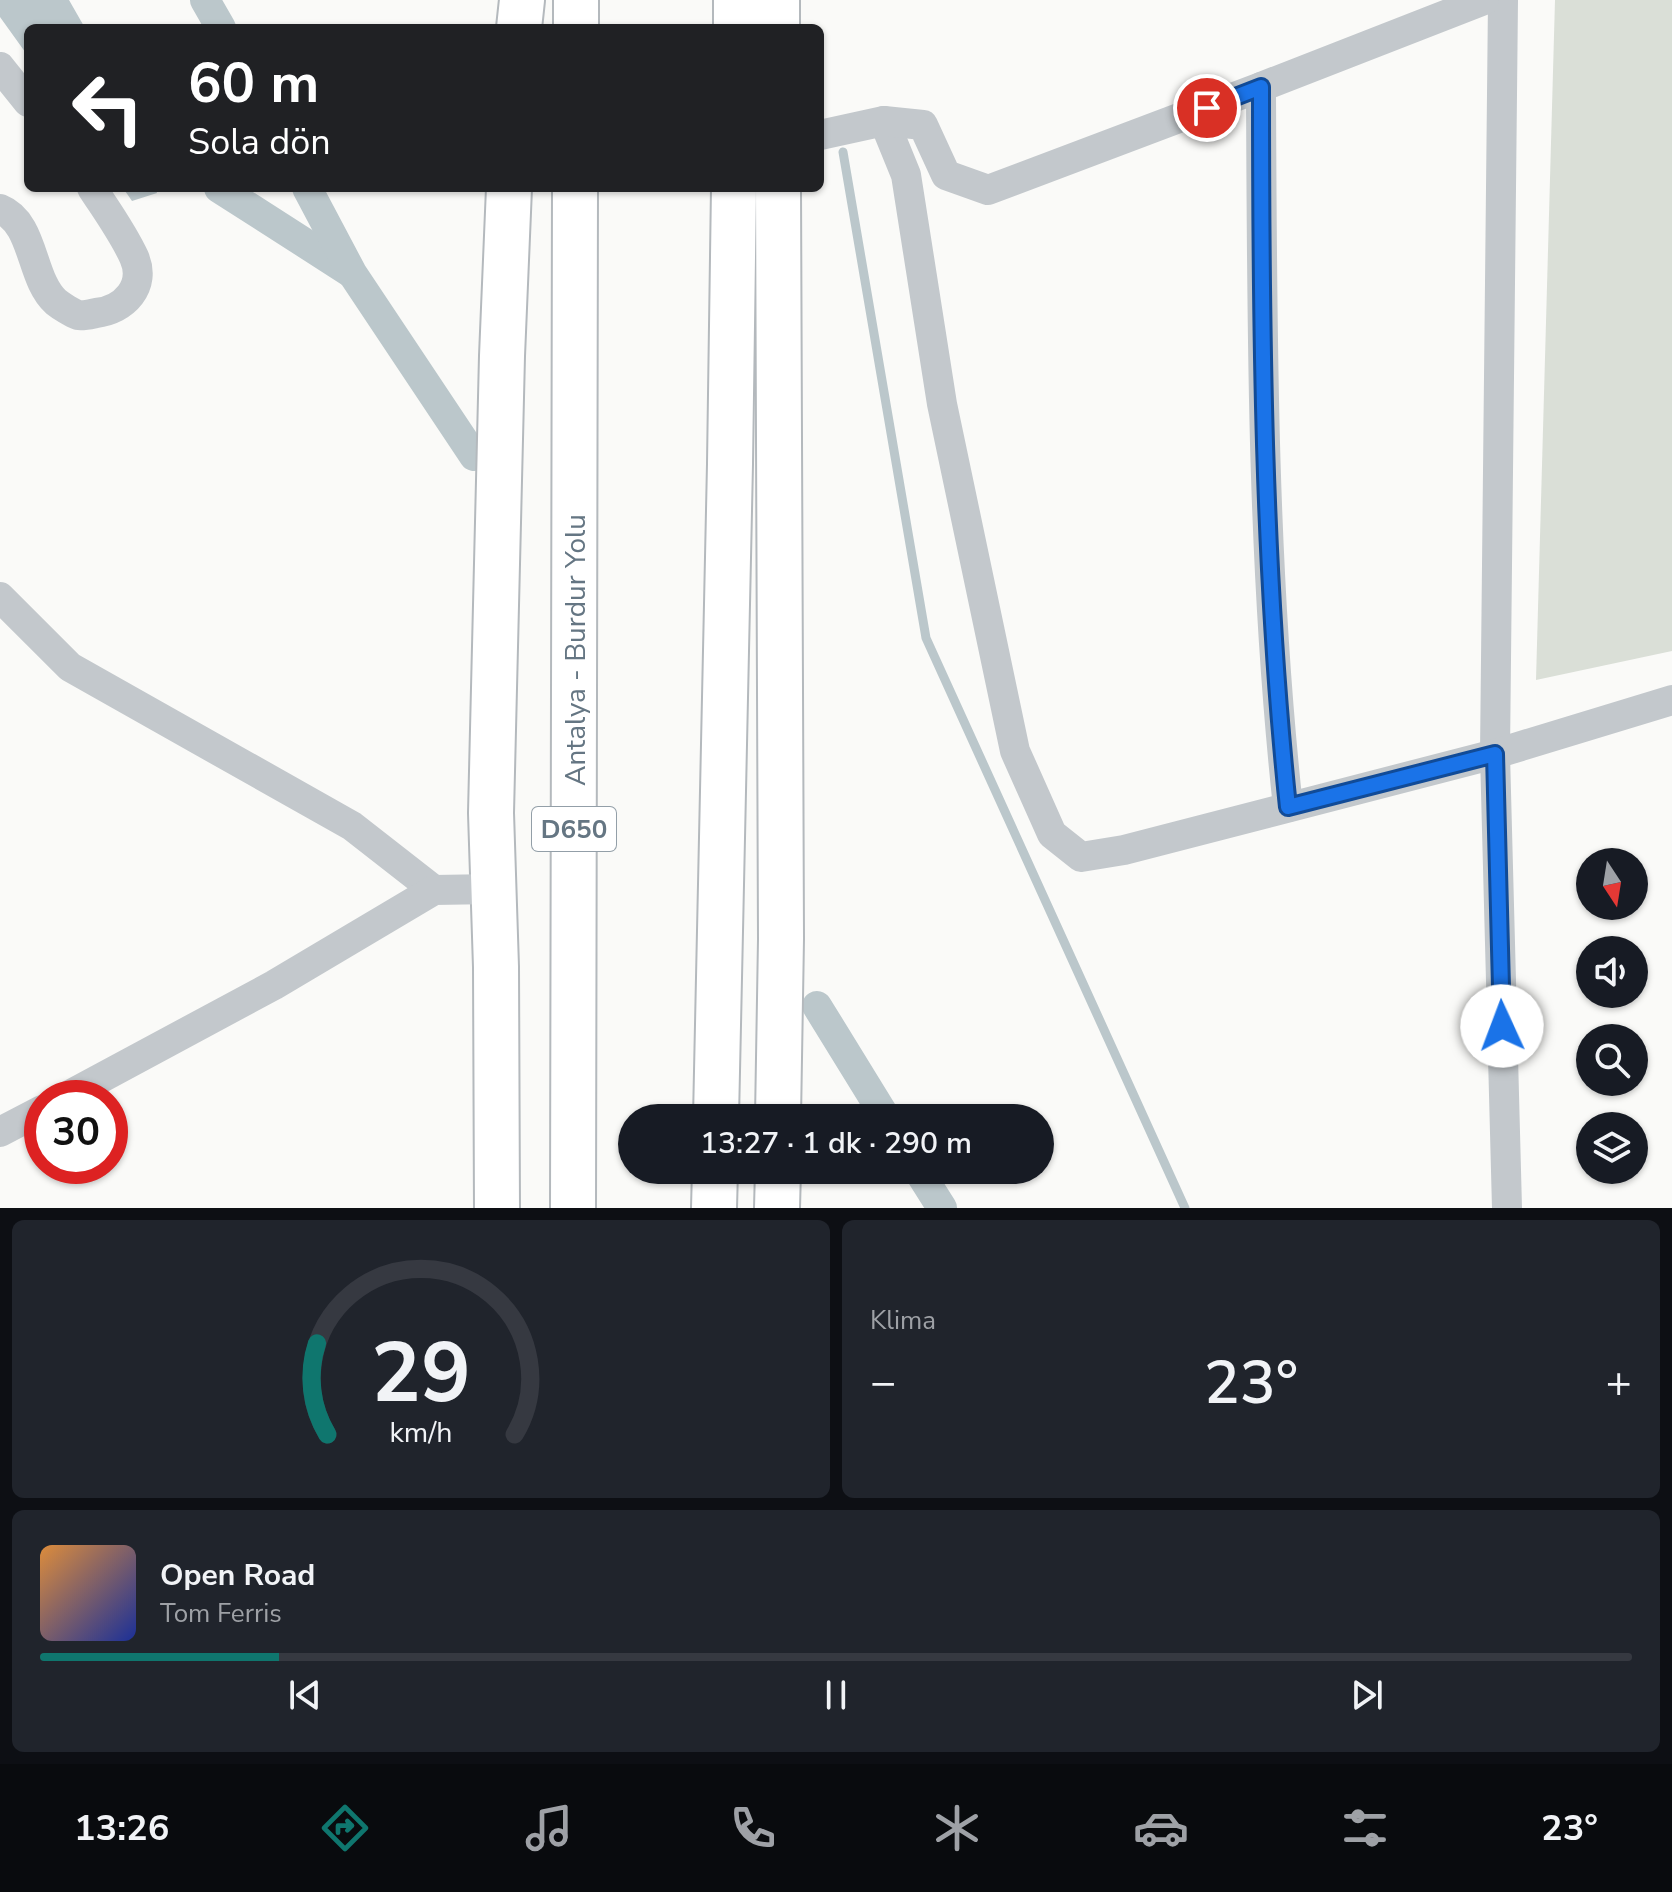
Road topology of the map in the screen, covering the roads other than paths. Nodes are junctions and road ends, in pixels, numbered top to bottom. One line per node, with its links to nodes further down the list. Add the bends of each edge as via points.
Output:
1 (522, 0): 7 (highway)
2 (576, 0): 8 (highway)
3 (736, 0): 9 (highway)
4 (777, 0): 10 (highway)
5 (1484, 0): 12 (street)
6 (1503, 0): 24 (street)
7 (519, 24)
8 (576, 24)
9 (736, 24)
10 (777, 24)
11 (0, 67): 13 (street)
12 (1261, 87): 14 (street, via 988,190 946,175 923,125); 25 (street, via 1268,531)
13 (24, 97)
14 (884, 121): 15 (street); 25 (street, via 906,175 942,404 1015,751 1052,834 1081,857)
15 (824, 134)
16 (95, 192): 21 (street, via 138,265 136,289 123,304 104,312 79,316 57,303 43,286 20,227)
17 (509, 192): 26 (highway, via 491,813)
18 (575, 192): 36 (highway, Antalya - Burdur Yolu / D650)
19 (734, 192): 30 (highway)
20 (778, 192): 29 (highway)
21 (0, 209)
22 (0, 597): 27 (street, via 70,667 352,826)
23 (1672, 700): 24 (street)
24 (1495, 754): 25 (street); 39 (street)
25 (1288, 807)
26 (494, 889): 27 (street); 35 (highway)
27 (434, 890): 28 (street, via 274,985)
28 (97, 1080)
29 (778, 1098)
30 (716, 1104)
31 (24, 1119): 32 (street)
32 (0, 1132)
33 (715, 1184): 37 (highway)
34 (778, 1184): 38 (highway)
35 (497, 1208)
36 (573, 1208)
37 (714, 1208)
38 (777, 1208)
39 (1507, 1208)

